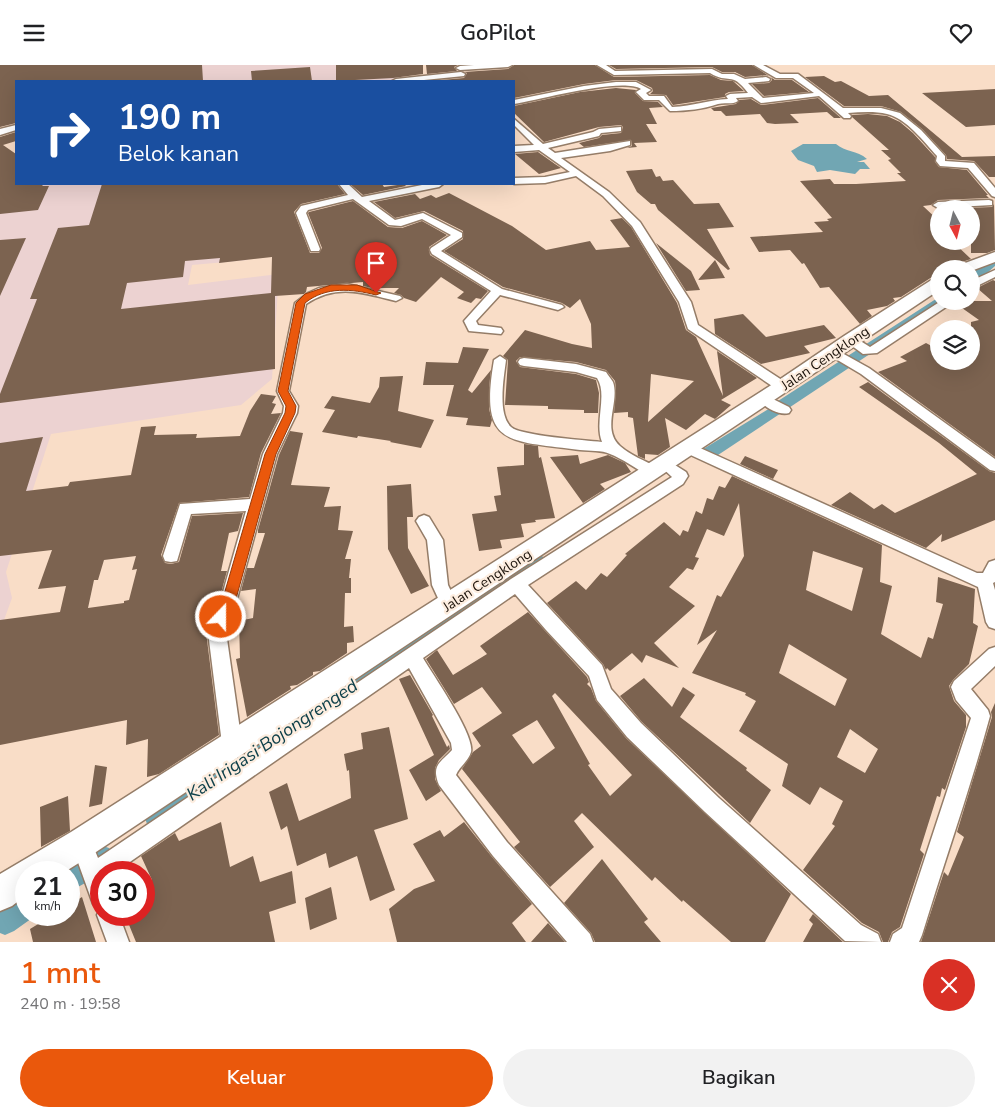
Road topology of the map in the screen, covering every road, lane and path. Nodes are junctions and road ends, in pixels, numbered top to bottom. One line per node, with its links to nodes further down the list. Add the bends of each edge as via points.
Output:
1 (508, 65): 5 (street)
2 (601, 65): 4 (street, via 614,73)
3 (758, 65): 9 (street, via 779,76 795,76)
4 (684, 68): 8 (street, via 712,71)
5 (460, 72): 7 (street)
6 (766, 79): 8 (street)
7 (403, 80)
8 (744, 81): 10 (street)
9 (822, 94): 10 (street, via 764,101); 12 (street)
10 (754, 95): 11 (street, via 730,96 734,101 670,109 661,98 647,98 640,92 647,90 644,88 623,84 584,87)
11 (515, 102)
12 (840, 111): 13 (street); 26 (street, via 895,114 927,141 941,156 943,164 971,165)
13 (848, 117)
14 (515, 122): 19 (street)
15 (15, 127): 17 (street)
16 (618, 129): 19 (street)
17 (0, 132)
18 (627, 143): 21 (street)
19 (541, 147): 20 (street); 21 (street)
20 (515, 149)
21 (555, 156): 22 (street)
22 (579, 173): 23 (street, via 545,180); 44 (street, via 636,224 685,301 692,326)
23 (515, 181)
24 (344, 185): 27 (street)
25 (433, 185): 27 (street)
26 (995, 194)
27 (358, 198): 30 (street, via 304,208 301,213); 36 (street, via 394,223 423,216 458,235 436,252)
28 (980, 204): 29 (street)
29 (993, 204)
30 (315, 249)
31 (995, 257): 32 (main road)
32 (980, 263)
33 (995, 273): 34 (street)
34 (980, 281)
35 (930, 290): 41 (main road, Jalan Cengklong)
36 (498, 291): 38 (street); 40 (street, via 470,321 473,328)
37 (396, 298): 49 (street, via 345,286 319,292 301,303 283,391 291,406 290,413 270,454)
38 (558, 307)
39 (936, 310): 41 (street, via 882,347)
40 (497, 331)
41 (850, 351): 44 (main road, Jalan Cengklong); 47 (street, via 895,392)
42 (500, 360): 46 (street, via 496,409 506,430 524,437)
43 (524, 363): 46 (street, via 602,375 607,384 604,427)
44 (777, 399): 45 (main road, Jalan Cengklong)
45 (689, 448): 48 (main road, Jalan Cengklong); 54 (street, via 967,576)
46 (613, 449): 48 (street)
47 (995, 466)
48 (666, 469): 51 (main road, Jalan Cengklong)
49 (256, 505): 52 (street, via 185,507); 61 (street, via 217,632)
50 (424, 521): 57 (street, via 435,540 440,585)
51 (580, 531): 55 (street); 56 (main road, Jalan Cengklong)
52 (171, 556)
53 (995, 567): 54 (street, via 989,578)
54 (984, 580): 58 (street)
55 (517, 584): 56 (street); 70 (street, via 596,671 604,695 634,730 852,933)
56 (481, 597): 57 (main road, Jalan Cengklong); 60 (street)
57 (449, 604): 61 (main road, Jalan Cengklong)
58 (995, 622)
59 (995, 655): 71 (street, via 960,687 981,716 911,935)
60 (412, 657): 62 (street); 69 (street, via 462,743 463,750 458,758 446,768 446,778 500,849)
61 (232, 745): 62 (main road, Jalan Cengklong)
62 (87, 858): 63 (main road, Jalan Cengklong); 64 (street)
63 (76, 861)
64 (90, 866)
65 (15, 883): 66 (main road)
66 (0, 893)
67 (112, 926): 68 (street)
68 (118, 942)
69 (582, 942)
70 (870, 942)
71 (901, 942)

